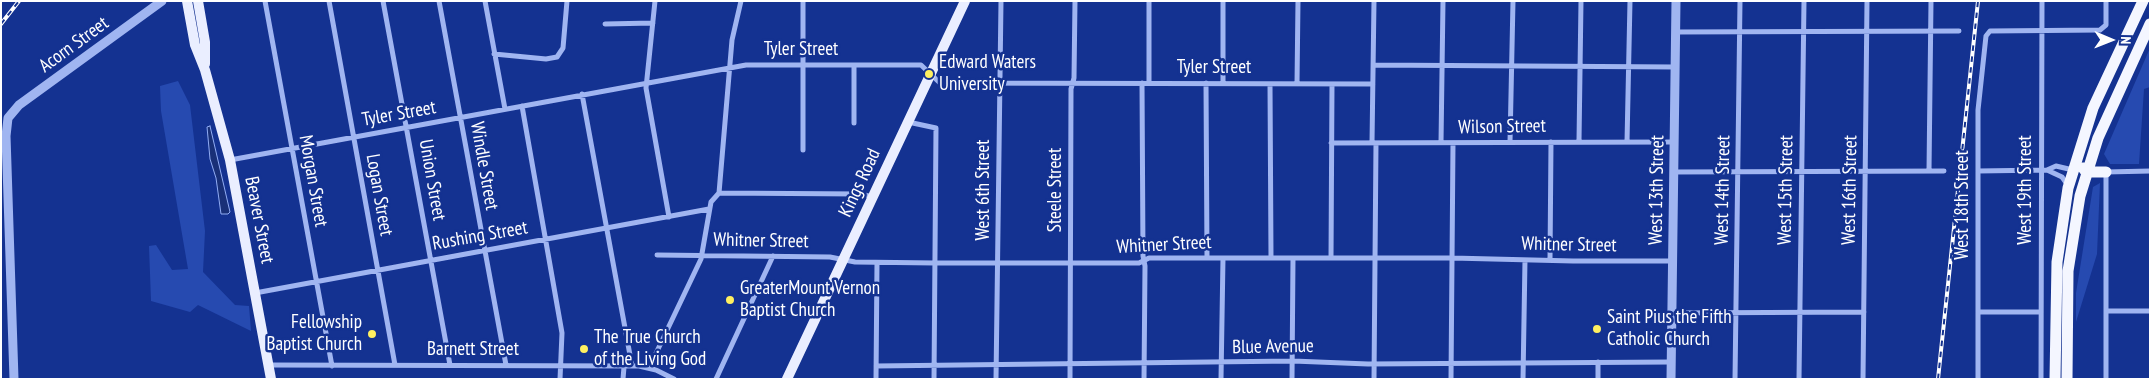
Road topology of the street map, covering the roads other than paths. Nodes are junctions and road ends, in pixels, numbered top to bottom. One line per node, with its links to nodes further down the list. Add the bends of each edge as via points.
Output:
1 (162, 1): 159 (street, Acorn Street, via 19,105 8,118)
2 (187, 1): 52 (main road, Beaver Street, via 195,45)
3 (198, 1): 52 (main road, Beaver Street, via 205,42)
4 (265, 1): 82 (street, Morgan Street)
5 (329, 1): 72 (street, Logan Street)
6 (383, 1): 71 (street, Union Street)
7 (439, 1): 67 (street, Windle Street)
8 (485, 1): 42 (street)
9 (567, 1): 42 (street, via 563,48 557,57 546,59)
10 (655, 1): 32 (street)
11 (741, 1): 51 (street, via 732,40)
12 (803, 1): 43 (street)
13 (965, 1): 53 (main road, Kings Road)
14 (1001, 1): 55 (street, West 6th Street)
15 (1075, 1): 56 (street, Steele Street)
16 (1149, 1): 57 (street)
17 (1224, 1): 59 (street)
18 (1298, 1): 61 (street)
19 (1374, 1): 45 (street)
20 (1443, 1): 46 (street)
21 (1513, 1): 47 (street)
22 (1582, 1): 48 (street)
23 (1630, 1): 49 (street)
24 (1676, 1): 39 (street, West 13th Street)
25 (1740, 1): 40 (street, West 14th Street)
26 (1804, 1): 41 (street, West 15th Street)
27 (1867, 1): 35 (street, West 16th Street)
28 (1932, 1): 36 (street)
29 (2042, 1): 38 (street, West 19th Street)
30 (2106, 1): 38 (street, via 2104,28 2096,31)
31 (2143, 1): 70 (highway)
32 (653, 23): 33 (street); 54 (street)
33 (605, 24)
34 (2150, 24): 83 (highway)
35 (1867, 31): 36 (street); 41 (street); 94 (street, West 16th Street)
36 (1931, 31): 37 (street); 88 (street)
37 (1959, 31)
38 (2042, 31): 86 (street, West 19th Street); 90 (street, West 18th Street, via 1988,32 1978,110)
39 (1676, 32): 40 (street); 50 (street, West 13th Street)
40 (1739, 32): 41 (street); 93 (street, West 14th Street)
41 (1803, 32): 97 (street, West 15th Street)
42 (494, 54): 66 (street)
43 (804, 65): 44 (street, Tyler Street); 51 (street, Tyler Street); 84 (street)
44 (854, 65): 53 (street, Tyler Street, via 921,65); 69 (street)
45 (1373, 65): 46 (street); 63 (street)
46 (1442, 65): 47 (street); 80 (street)
47 (1511, 66): 48 (street); 75 (street)
48 (1580, 67): 49 (street); 73 (street)
49 (1629, 67): 50 (street); 77 (street)
50 (1676, 67): 78 (street, West 13th Street)
51 (730, 68): 54 (street, Tyler Street); 99 (street)
52 (205, 70): 85 (main road, Beaver Street)
53 (930, 74): 55 (street, Tyler Street, via 940,83); 68 (main road, Kings Road)
54 (647, 83): 64 (street, Tyler Street); 102 (street)
55 (1000, 83): 56 (street, Tyler Street); 125 (street, West 6th Street)
56 (1073, 83): 57 (street, Tyler Street); 126 (street, Steele Street)
57 (1145, 83): 58 (street, Tyler Street); 118 (street)
58 (1206, 83): 59 (street, Tyler Street); 110 (street)
59 (1223, 83): 60 (street, Tyler Street)
60 (1270, 84): 61 (street, Tyler Street); 112 (street)
61 (1297, 84): 62 (street, Tyler Street)
62 (1332, 84): 63 (street, Tyler Street); 74 (street)
63 (1372, 84): 79 (street)
64 (582, 94): 65 (street, Tyler Street); 103 (street)
65 (522, 106): 66 (street, Tyler Street); 104 (street)
66 (505, 109): 67 (street, Tyler Street)
67 (460, 118): 71 (street, Tyler Street); 106 (street, Windle Street)
68 (908, 122): 100 (main road, Kings Road); 124 (street, via 936,128)
69 (854, 123)
70 (2087, 126): 87 (highway); 95 (highway, via 2082,162)
71 (407, 127): 72 (street, Tyler Street); 121 (street, Union Street)
72 (354, 137): 82 (street, Tyler Street); 127 (street, Logan Street)
73 (1579, 141): 76 (street, Wilson Street); 77 (street, Wilson Street)
74 (1331, 142): 79 (street, Wilson Street); 114 (street)
75 (1510, 142): 76 (street, Wilson Street); 81 (street, Wilson Street)
76 (1551, 142): 120 (street)
77 (1627, 142): 78 (street, Wilson Street)
78 (1674, 142): 92 (street, West 13th Street)
79 (1374, 143): 80 (street, Wilson Street); 115 (street)
80 (1441, 143): 81 (street, Wilson Street)
81 (1453, 143): 116 (street)
82 (292, 148): 85 (street, Tyler Street); 128 (street, Morgan Street)
83 (2094, 149): 95 (highway); 96 (highway)
84 (803, 150)
85 (230, 160): 129 (main road, Beaver Street)
86 (2044, 170): 87 (street, via 2056,166); 90 (street); 98 (street, via 2062,177); 134 (street, West 19th Street)
87 (2073, 170): 98 (highway); 105 (highway, via 2076,181)
88 (1930, 171): 89 (street); 94 (street)
89 (1944, 171)
90 (1978, 171): 133 (street, West 18th Street)
91 (2150, 171): 96 (street)
92 (1673, 172): 93 (street); 122 (street, West 13th Street)
93 (1738, 172): 97 (street); 136 (street, West 14th Street)
94 (1866, 172): 97 (street); 132 (street, West 16th Street)
95 (2086, 172): 96 (highway); 105 (highway)
96 (2106, 172): 130 (street)
97 (1802, 173): 137 (street, West 15th Street)
98 (2068, 188): 183 (highway, via 2057,262)
99 (719, 193): 100 (street, via 860,194); 101 (street, via 714,196)
100 (873, 197): 117 (main road, Kings Road)
101 (710, 209): 102 (street, Rushing Street); 108 (street)
102 (669, 217): 103 (street, Rushing Street)
103 (607, 228): 104 (street, Rushing Street); 155 (street)
104 (546, 240): 106 (street, Rushing Street); 154 (street, via 562,333)
105 (2071, 247): 184 (highway)
106 (484, 250): 121 (street, Rushing Street); 153 (street, Windle Street)
107 (657, 255): 108 (street, Whitner Street)
108 (703, 256): 109 (street, Whitner Street); 158 (street)
109 (773, 256): 117 (street, Whitner Street); 164 (street)
110 (1207, 258): 111 (street, Whitner Street); 118 (street, Whitner Street)
111 (1223, 258): 112 (street, Whitner Street); 141 (street)
112 (1271, 258): 113 (street, Whitner Street)
113 (1293, 258): 114 (street, Whitner Street); 138 (street)
114 (1331, 258): 115 (street, Whitner Street)
115 (1375, 258): 116 (street, Whitner Street); 142 (street)
116 (1452, 258): 119 (street, Whitner Street); 143 (street)
117 (843, 260): 123 (street, Whitner Street); 165 (main road, Kings Road)
118 (1144, 260): 126 (street, Whitner Street, via 1138,263); 146 (street)
119 (1524, 260): 120 (street, Whitner Street); 144 (street)
120 (1550, 260): 122 (street, Whitner Street)
121 (431, 261): 127 (street, Rushing Street); 149 (street, Union Street)
122 (1672, 261): 135 (street, West 13th Street)
123 (877, 262): 124 (street, Whitner Street); 156 (street)
124 (935, 263): 125 (street, Whitner Street); 150 (street)
125 (998, 263): 126 (street, Whitner Street); 145 (street, West 6th Street)
126 (1071, 263): 151 (street, Steele Street)
127 (378, 270): 128 (street, Rushing Street); 148 (street, Logan Street)
128 (316, 281): 129 (street, Rushing Street); 152 (street, Morgan Street)
129 (255, 293): 147 (main road, Beaver Street)
130 (2106, 311): 131 (street); 185 (street)
131 (2150, 311)
132 (1864, 312): 137 (street); 180 (street, West 16th Street)
133 (1978, 312): 134 (street); 181 (street, West 18th Street)
134 (2041, 312): 182 (street, West 19th Street)
135 (1672, 313): 136 (street); 140 (street, West 13th Street)
136 (1736, 313): 137 (street); 178 (street, West 14th Street)
137 (1800, 313): 179 (street, West 15th Street)
138 (1293, 361): 141 (street, Blue Avenue); 142 (street, Blue Avenue); 172 (street)
139 (1598, 362): 140 (street, Blue Avenue); 144 (street, Blue Avenue); 176 (street)
140 (1671, 362): 177 (street, West 13th Street)
141 (1222, 363): 146 (street, Blue Avenue); 171 (street)
142 (1374, 363): 143 (street, Blue Avenue); 173 (street)
143 (1451, 363): 144 (street, Blue Avenue); 174 (street)
144 (1523, 363): 175 (street)
145 (996, 364): 150 (street, Blue Avenue); 151 (street, Blue Avenue); 168 (street, West 6th Street)
146 (1144, 364): 151 (street, Blue Avenue); 170 (street)
147 (268, 365): 152 (street, Barnett Street); 160 (main road, Beaver Street)
148 (395, 365): 149 (street, Barnett Street); 152 (street, Barnett Street)
149 (450, 365): 153 (street, Barnett Street)
150 (935, 365): 156 (street, Blue Avenue); 167 (street)
151 (1070, 365): 169 (street, Steele Street)
152 (332, 366)
153 (506, 366): 154 (street, Barnett Street)
154 (560, 366): 157 (street, Barnett Street); 161 (street)
155 (632, 366): 157 (street, Barnett Street); 158 (street, Barnett Street)
156 (876, 366): 166 (street)
157 (624, 367): 162 (street)
158 (649, 368): 163 (street, Barnett Street)
159 (14, 379)
160 (271, 379)
161 (560, 379)
162 (623, 379)
163 (674, 379)
164 (716, 379)
165 (787, 379)
166 (876, 379)
167 (934, 379)
168 (996, 379)
169 (1070, 379)
170 (1144, 379)
171 (1221, 379)
172 (1292, 379)
173 (1374, 379)
174 (1450, 379)
175 (1523, 379)
176 (1598, 379)
177 (1671, 379)
178 (1735, 379)
179 (1799, 379)
180 (1863, 379)
181 (1978, 379)
182 (2041, 379)
183 (2055, 379)
184 (2067, 379)
185 (2106, 379)

